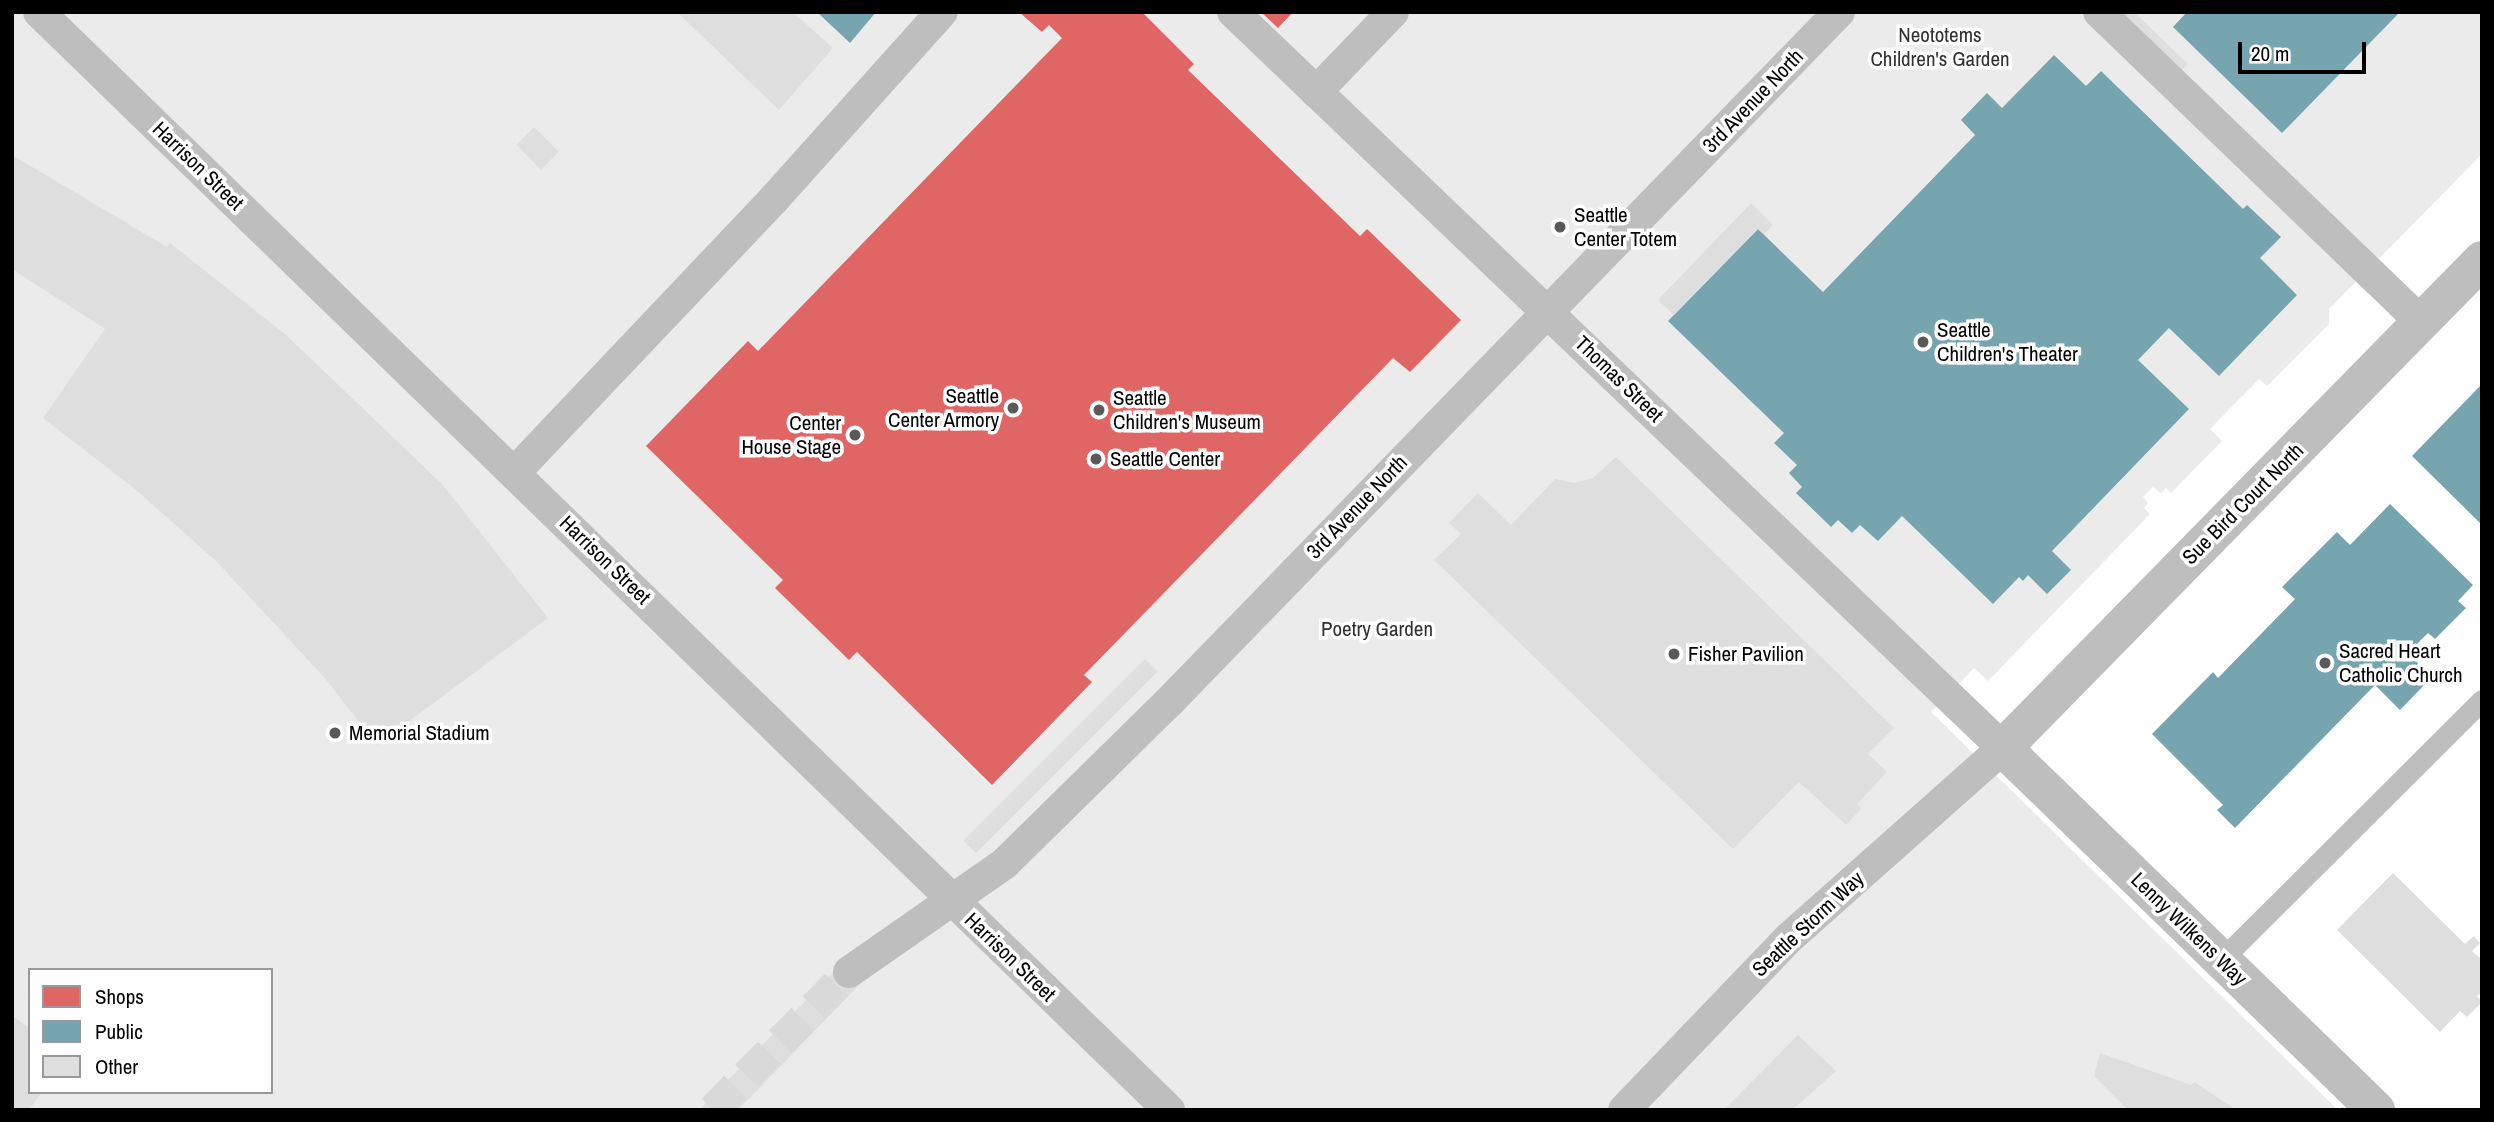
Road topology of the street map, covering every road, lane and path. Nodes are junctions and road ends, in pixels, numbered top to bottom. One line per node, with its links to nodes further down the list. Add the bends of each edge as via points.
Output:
1 (39, 12): 11 (street, Harrison Street)
2 (942, 12): 11 (street, via 774,199)
3 (1233, 12): 7 (street, Thomas Street)
4 (1394, 12): 7 (street)
5 (1839, 12): 9 (street, 3rd Avenue North)
6 (2099, 12): 10 (street)
7 (1315, 92): 9 (street, Thomas Street)
8 (2482, 260): 10 (street, Sue Bird Court North)
9 (1549, 313): 13 (street, Thomas Street); 14 (street, 3rd Avenue North, via 1005,863)
10 (2421, 322): 13 (street, Sue Bird Court North)
11 (514, 472): 14 (street, Harrison Street)
12 (2482, 700): 15 (lane)
13 (2003, 748): 15 (street, Lenny Wilkens Way); 19 (street, Seattle Storm Way, via 1789,937)
14 (950, 899): 16 (street, 3rd Avenue North); 18 (street, Harrison Street)
15 (2221, 960): 17 (street, Lenny Wilkens Way)
16 (849, 972)
17 (2357, 1104)
18 (1169, 1110)
19 (1624, 1110)

